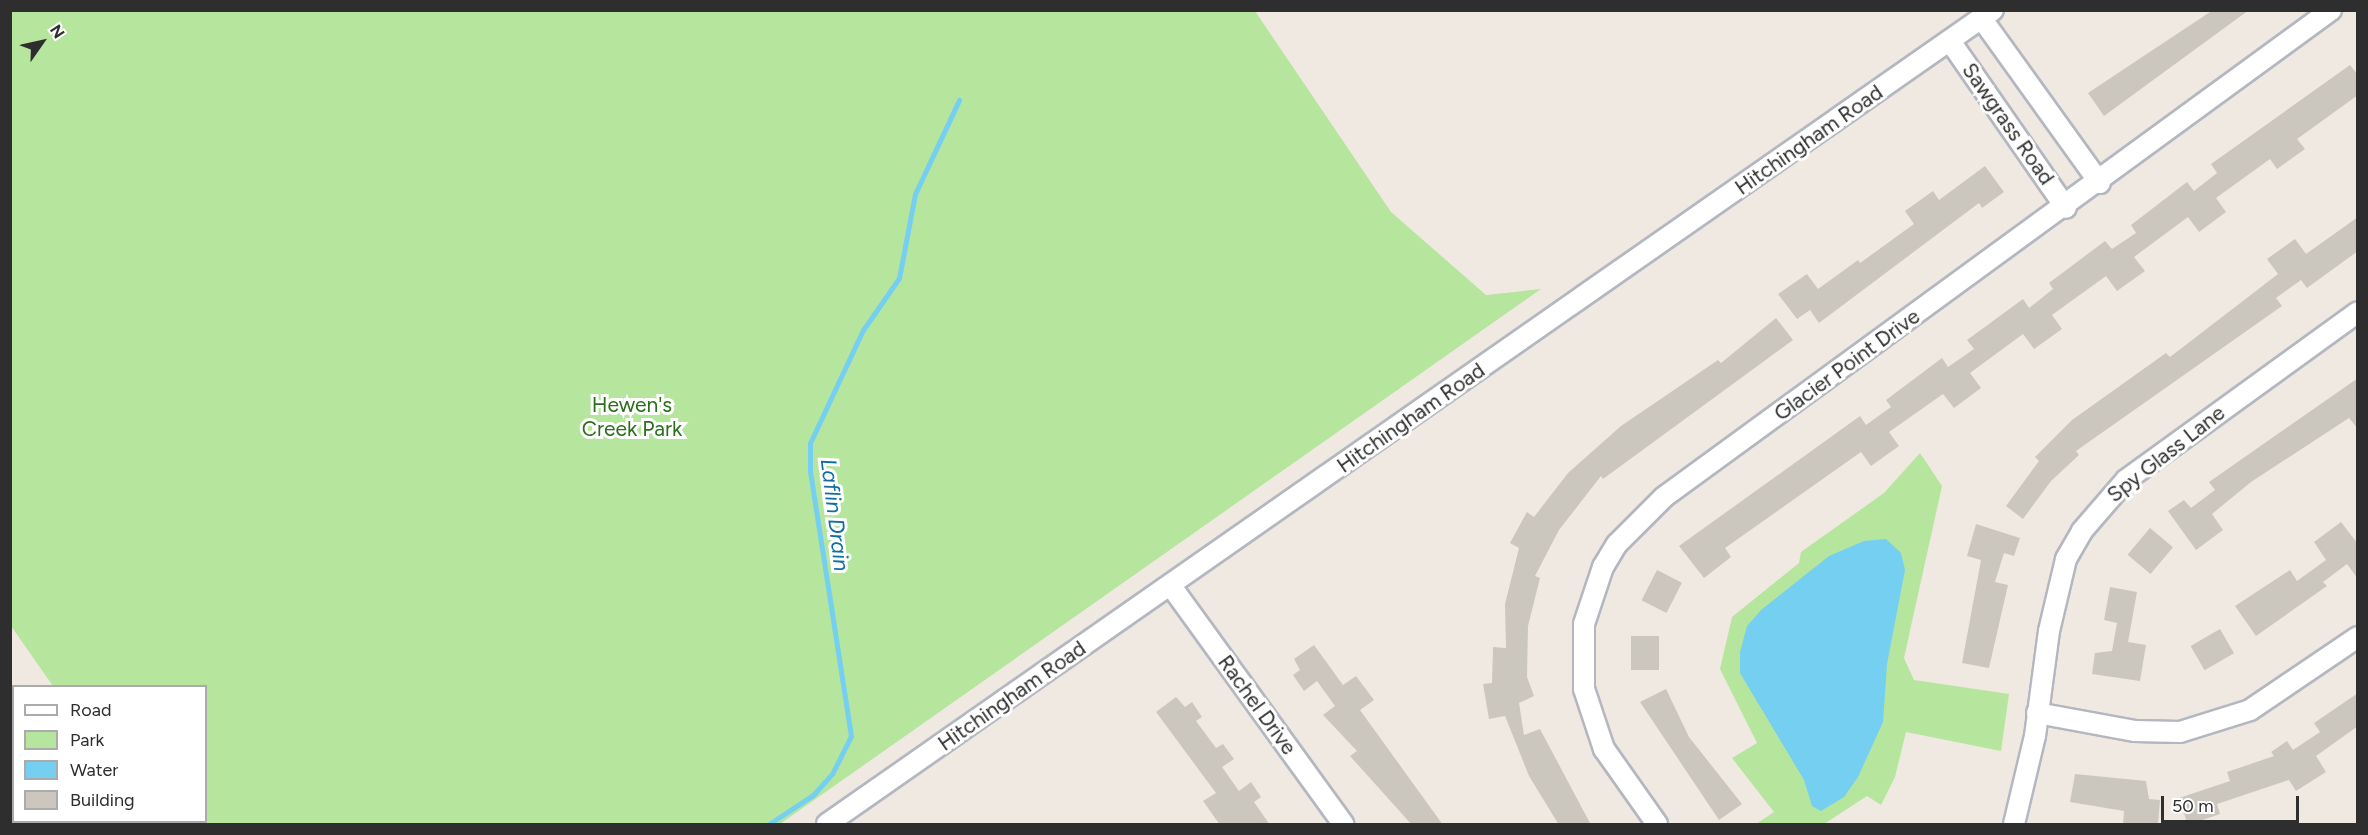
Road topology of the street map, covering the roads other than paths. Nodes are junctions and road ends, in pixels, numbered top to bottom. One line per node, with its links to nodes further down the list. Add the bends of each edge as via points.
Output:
1 (2331, 10): 4 (street, Glacier Point Drive)
2 (1988, 15): 3 (street, Hitchingham Road); 4 (street, Sawgrass Road)
3 (1950, 41): 5 (street, Sawgrass Road); 7 (street, Hitchingham Road)
4 (2100, 183): 5 (street, Glacier Point Drive)
5 (2066, 208): 12 (street, Glacier Point Drive, via 1664,497 1617,544 1603,567 1584,624 1584,689 1604,749)
6 (2358, 312): 9 (street, Spy Glass Lane, via 2126,480 2096,511 2066,559)
7 (1171, 586): 10 (street, Hitchingham Road); 11 (street, Rachel Drive)
8 (2358, 637): 9 (street, via 2250,710 2180,732 2135,732)
9 (2037, 713): 13 (street, Spy Glass Lane)
10 (827, 825)
11 (1343, 825)
12 (1657, 825)
13 (2014, 825)

